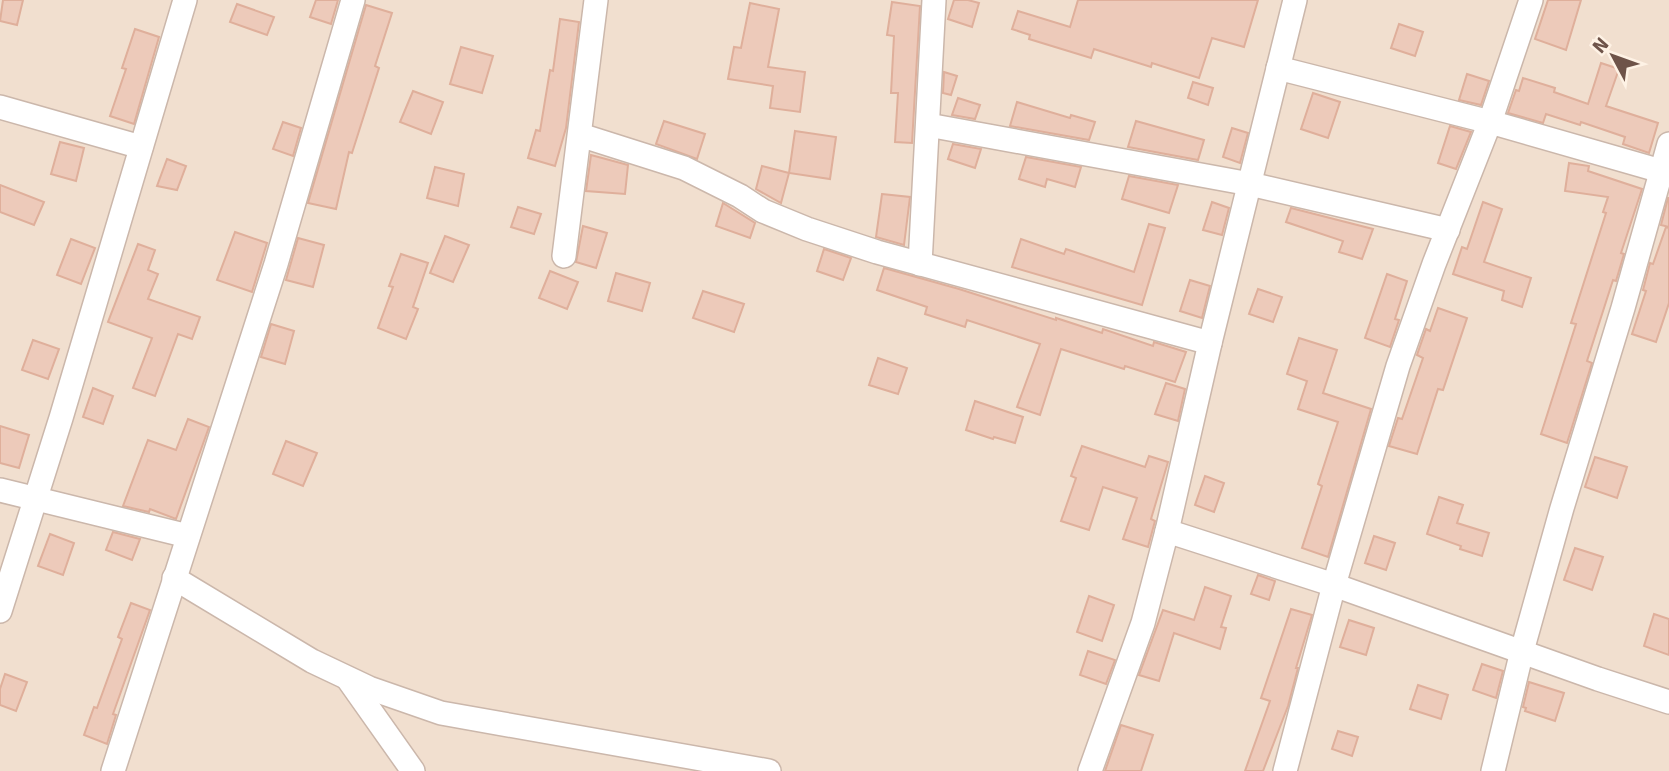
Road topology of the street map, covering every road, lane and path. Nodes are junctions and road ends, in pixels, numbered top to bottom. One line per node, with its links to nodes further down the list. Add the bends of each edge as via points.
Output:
1 (185, 0): 13 (street)
2 (354, 0): 23 (street, via 276,264)
3 (596, 0): 11 (street)
4 (934, 0): 10 (street)
5 (1295, 0): 7 (street)
6 (1529, 0): 9 (street)
7 (1278, 68): 9 (street); 15 (street)
8 (0, 107): 13 (street)
9 (1490, 122): 14 (street); 16 (street)
10 (928, 125): 15 (street); 18 (street)
11 (580, 135): 17 (street); 18 (street, via 684,169 807,229)
12 (1669, 144): 14 (street)
13 (141, 147): 21 (street)
14 (1661, 171): 27 (street)
15 (1250, 184): 16 (street); 19 (street)
16 (1448, 230): 25 (street, via 1398,366)
17 (565, 256)
18 (920, 264): 19 (street)
19 (1210, 343): 22 (street)
20 (0, 490): 21 (street)
21 (36, 498): 23 (street); 26 (street)
22 (1167, 531): 25 (street); 33 (street, via 1143,623)
23 (188, 536): 24 (street)
24 (174, 578): 28 (street); 30 (street)
25 (1334, 584): 27 (street); 34 (street)
26 (0, 611)
27 (1522, 651): 29 (street); 35 (street)
28 (348, 678): 31 (street); 32 (street, via 441,713)
29 (1669, 702)
30 (113, 771)
31 (413, 771)
32 (769, 771)
33 (1090, 771)
34 (1285, 771)
35 (1493, 771)

